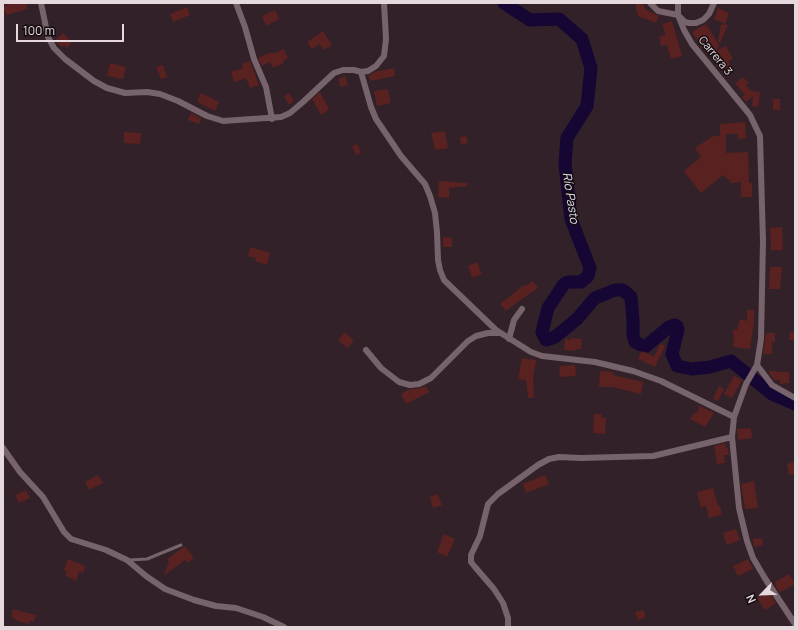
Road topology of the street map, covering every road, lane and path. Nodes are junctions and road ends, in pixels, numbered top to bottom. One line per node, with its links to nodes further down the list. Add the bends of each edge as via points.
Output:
1 (41, 3): 9 (street, via 48,37 54,48 94,81 107,88 125,93 160,94 223,121)
2 (236, 3): 9 (street, via 266,88)
3 (384, 3): 8 (street, via 384,56 376,66)
4 (650, 3): 7 (street, via 658,11)
5 (678, 3): 7 (street, Carrera 3)
6 (714, 3): 7 (street, via 710,14 696,23 685,22)
7 (678, 15): 14 (street, Carrera 3, via 692,44 750,115 760,136 763,249)
8 (361, 72): 9 (street, via 343,70 334,73 290,113); 11 (street, via 376,119 401,156 425,184 430,196 435,213 438,260 444,280)
9 (272, 119)
10 (522, 310): 12 (street, via 514,320)
11 (500, 332): 12 (street); 13 (street, via 488,332 468,341 431,378 419,384 399,382 381,368)
12 (509, 339): 16 (street, via 542,356 595,362 662,381)
13 (366, 350)
14 (758, 365): 15 (street, via 772,385); 16 (street, via 746,384)
15 (795, 398)
16 (734, 417): 17 (street)
17 (732, 437): 21 (street, via 739,508 747,541 753,558); 23 (street, via 653,456 549,459 538,464 498,494 488,504 471,562 503,603)
18 (3, 448): 20 (street, via 20,472 43,497 71,539)
19 (181, 545): 20 (lane, via 147,559)
20 (127, 560): 22 (street, via 165,589 216,606 236,608)
21 (795, 624)
22 (284, 627)
23 (508, 627)

